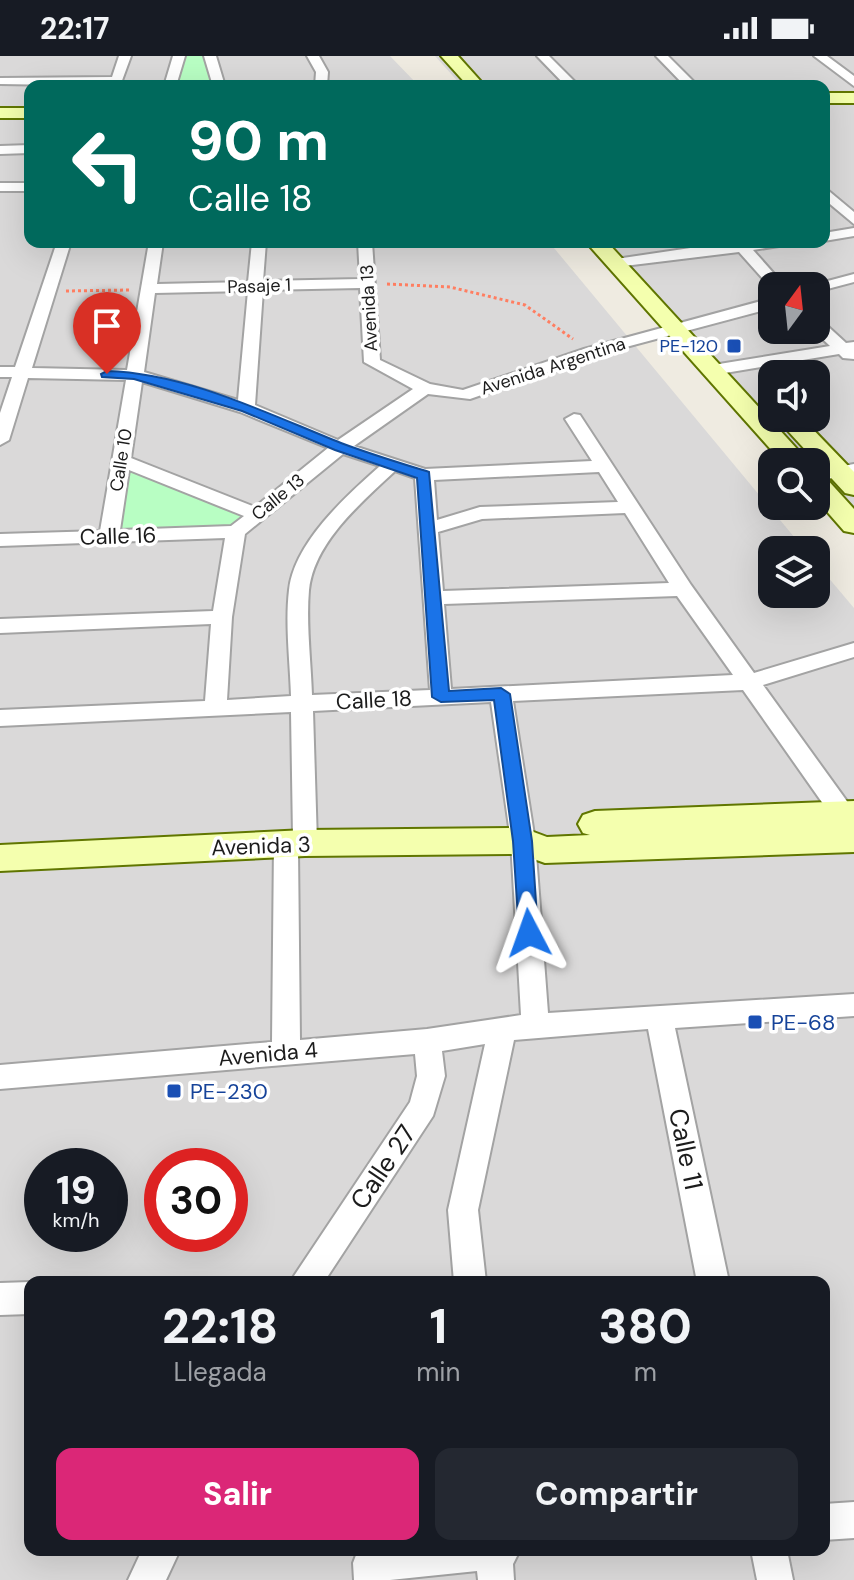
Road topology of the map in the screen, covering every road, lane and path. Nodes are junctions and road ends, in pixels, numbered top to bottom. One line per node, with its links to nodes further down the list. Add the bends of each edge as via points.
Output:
1 (125, 56): 9 (street)
2 (179, 56): 10 (street)
3 (210, 56): 11 (street)
4 (313, 56): 12 (street)
5 (543, 56): 15 (street)
6 (662, 56): 16 (street)
7 (820, 56): 19 (street)
8 (442, 61): 13 (street); 14 (street)
9 (116, 80)
10 (172, 80)
11 (217, 80)
12 (321, 80)
13 (450, 80)
14 (469, 80)
15 (567, 80)
16 (686, 80)
17 (0, 81): 18 (street)
18 (24, 81)
19 (854, 82)
20 (830, 98): 21 (street)
21 (854, 98)
22 (0, 113): 23 (street)
23 (24, 113)
24 (24, 149): 25 (street)
25 (0, 150)
26 (0, 187): 27 (street)
27 (24, 187)
28 (830, 197): 29 (street)
29 (854, 220)
30 (854, 232): 31 (street)
31 (830, 236)
32 (62, 248): 47 (street)
33 (155, 248): 46 (street, Calle 10)
34 (259, 248): 44 (street)
35 (366, 248): 42 (street, Avenida 13)
36 (715, 248): 39 (street)
37 (744, 248): 40 (street)
38 (619, 253): 39 (street); 50 (street)
39 (640, 260): 50 (street)
40 (765, 272)
41 (854, 278): 43 (street)
42 (369, 283): 44 (street, Pasaje 1); 52 (path, via 450,287 525,305); 60 (street, Avenida 13, via 372,362)
43 (830, 284)
44 (256, 286): 46 (street, Pasaje 1); 61 (street)
45 (854, 288): 48 (street)
46 (149, 289): 47 (path); 58 (street, Calle 10)
47 (48, 291): 57 (street)
48 (830, 294)
49 (758, 307): 50 (street, Avenida Argentina)
50 (686, 325): 52 (street, Avenida Argentina); 54 (street); 55 (street)
51 (830, 336): 53 (street)
52 (590, 352): 60 (street, Avenida Argentina, via 464,395)
53 (850, 352): 54 (street)
54 (738, 366): 55 (street); 59 (street)
55 (713, 370): 66 (street)
56 (0, 372): 57 (street)
57 (23, 372): 58 (street); 64 (street)
58 (135, 375): 61 (street); 67 (street, Calle 10)
59 (755, 384)
60 (425, 388): 65 (street, Calle 13)
61 (246, 408): 65 (street)
62 (574, 419): 69 (street)
63 (801, 432): 71 (street)
64 (0, 440)
65 (340, 447): 68 (street); 74 (street, Calle 13)
66 (783, 448)
67 (121, 461): 74 (street); 78 (street, Calle 10)
68 (392, 465): 70 (street); 88 (street, via 354,499 308,557 299,589)
69 (602, 466): 70 (street); 73 (street)
70 (424, 475): 76 (street)
71 (841, 476)
72 (830, 498): 75 (street)
73 (633, 507): 76 (street, via 480,513); 80 (street)
74 (255, 514): 77 (street, Calle 13)
75 (854, 525)
76 (428, 529): 81 (street)
77 (236, 532): 78 (street, Calle 16); 82 (street, Calle 13)
78 (109, 537): 79 (street, Calle 16)
79 (0, 540)
80 (683, 589): 81 (street); 85 (street)
81 (433, 598): 87 (street)
82 (222, 617): 83 (street); 89 (street, Calle 13)
83 (0, 626)
84 (854, 650): 85 (street, Calle 18)
85 (749, 682): 86 (street, Calle 18); 91 (street)
86 (501, 694): 87 (street, Calle 18); 92 (street)
87 (441, 697): 88 (street, Calle 18)
88 (303, 703): 89 (street, Calle 18); 93 (street)
89 (215, 708): 90 (street, Calle 18)
90 (0, 718)
91 (851, 824): 92 (street, Avenida 3, via 545,850)
92 (523, 841): 93 (street, Avenida 3); 97 (street)
93 (296, 844): 94 (street, Avenida 3); 100 (street)
94 (0, 858)
95 (854, 1005): 96 (street, Avenida 4)
96 (659, 1016): 97 (street, Avenida 4); 104 (street, Calle 11)
97 (535, 1025): 98 (street, Avenida 4)
98 (502, 1031): 99 (street, Avenida 4); 103 (street, via 463,1210)
99 (427, 1041): 100 (street, Avenida 4); 102 (street, Calle 27, via 431,1076 423,1107)
100 (286, 1053): 101 (street, Avenida 4)
101 (0, 1077)
102 (310, 1276)
103 (469, 1276)
104 (712, 1276)
105 (24, 1298): 106 (street)
106 (0, 1299)
107 (854, 1520): 108 (street)
108 (830, 1522)
109 (159, 1556): 114 (street)
110 (460, 1556): 113 (street)
111 (494, 1556): 115 (street)
112 (770, 1556): 116 (street)
113 (371, 1572)
114 (146, 1580)
115 (496, 1580)
116 (775, 1580)

